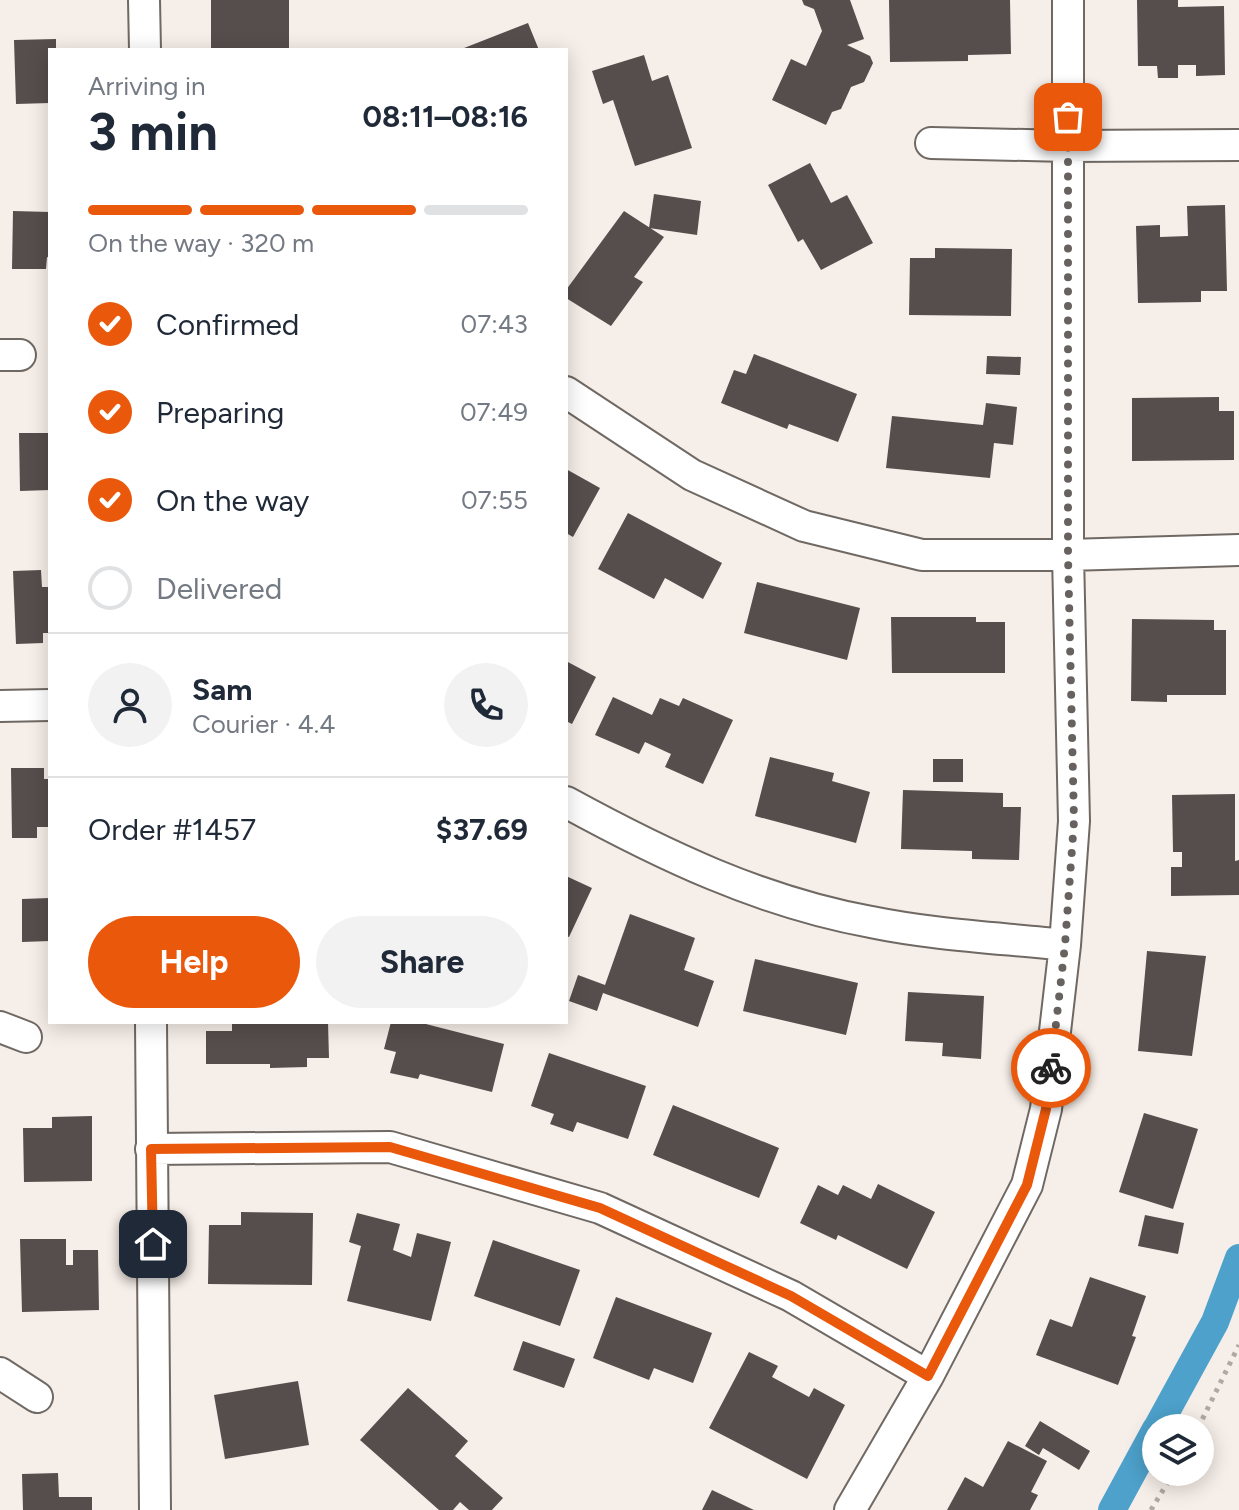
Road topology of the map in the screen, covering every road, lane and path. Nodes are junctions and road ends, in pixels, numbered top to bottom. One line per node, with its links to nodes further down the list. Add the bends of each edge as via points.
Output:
1 (144, 0): 3 (street)
2 (1068, 0): 6 (street)
3 (145, 48)
4 (931, 143): 6 (street)
5 (1239, 145): 6 (street)
6 (1068, 146): 9 (street)
7 (568, 393): 9 (street, via 692,475 804,526 922,555)
8 (1239, 550): 9 (street)
9 (1068, 555): 13 (street, via 1074,821)
10 (48, 705): 11 (street)
11 (0, 706)
12 (568, 803): 13 (street, via 654,849 772,897 871,922)
13 (1065, 945): 18 (street, via 1046,1109 1027,1185)
14 (151, 1024): 15 (street)
15 (151, 1149): 18 (street, via 390,1147 585,1203 791,1296); 22 (street)
16 (1239, 1345): 20 (path)
17 (0, 1373): 19 (street)
18 (928, 1376): 23 (street)
19 (37, 1397)
20 (1205, 1414)
21 (1166, 1486): 24 (path)
22 (155, 1510)
23 (850, 1510)
24 (1151, 1510)

